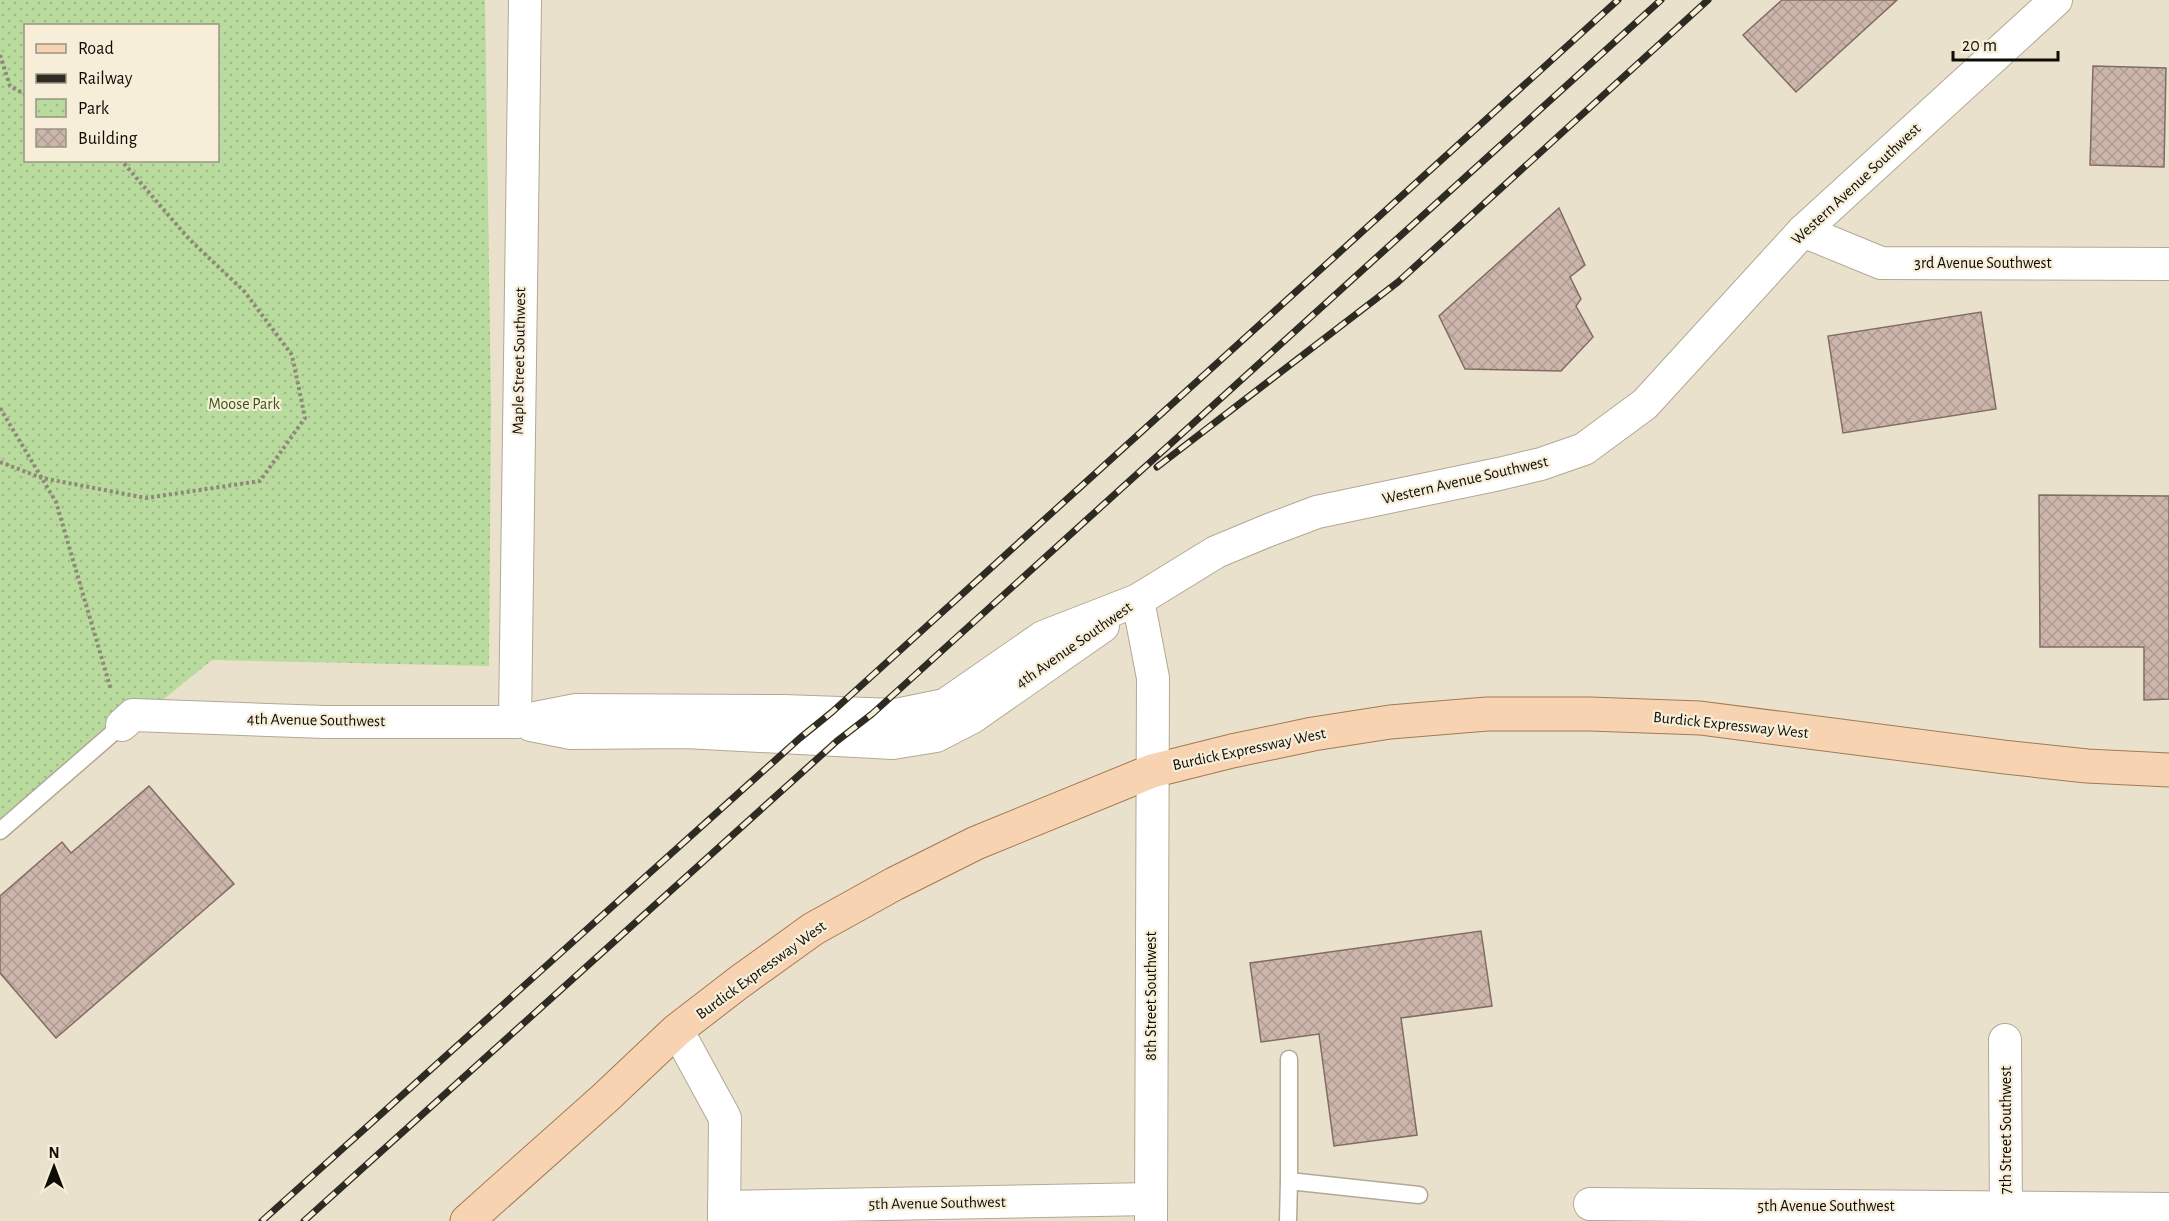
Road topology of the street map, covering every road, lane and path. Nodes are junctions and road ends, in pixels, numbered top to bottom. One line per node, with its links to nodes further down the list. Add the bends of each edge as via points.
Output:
1 (525, 0): 12 (street, Maple Street Southwest)
2 (2056, 0): 6 (street, Western Avenue Southwest)
3 (0, 55): 4 (path, via 10,86)
4 (24, 94)
5 (123, 162): 10 (path, via 189,239 244,291 292,355 305,418 260,481 146,498)
6 (1803, 231): 7 (street, 3rd Avenue Southwest, via 1881,263); 11 (street, Western Avenue Southwest, via 1645,404 1584,449 1499,474 1317,512 1216,552)
7 (2169, 264)
8 (0, 408): 10 (path)
9 (0, 462): 10 (path)
10 (42, 478): 13 (path, via 56,502)
11 (1138, 600): 12 (street, 4th Avenue Southwest, via 971,718 936,736 893,743 686,732 571,733); 15 (street, via 1153,678)
12 (515, 722): 13 (street, 4th Avenue Southwest, via 325,722 133,715)
13 (122, 725): 16 (lane)
14 (2169, 770): 15 (main road, Burdick Expressway West, via 2004,757 1700,718 1487,714 1390,722 1313,734)
15 (1152, 771): 17 (main road, Burdick Expressway West, via 976,843 894,884 813,929); 24 (street, 8th Street Southwest)
16 (0, 831)
17 (677, 1030): 25 (street, via 725,1118); 27 (main road, Burdick Expressway West)
18 (2005, 1040): 26 (street, 7th Street Southwest)
19 (1289, 1059): 20 (lane)
20 (1289, 1181): 21 (lane); 28 (lane)
21 (1419, 1195)
22 (1590, 1204): 26 (street, 5th Avenue Southwest)
23 (2169, 1209): 26 (street, 5th Avenue Southwest)
24 (1151, 1210): 25 (street, 5th Avenue Southwest)
25 (724, 1214)
26 (2006, 1214)
27 (468, 1221)
28 (1288, 1221)

